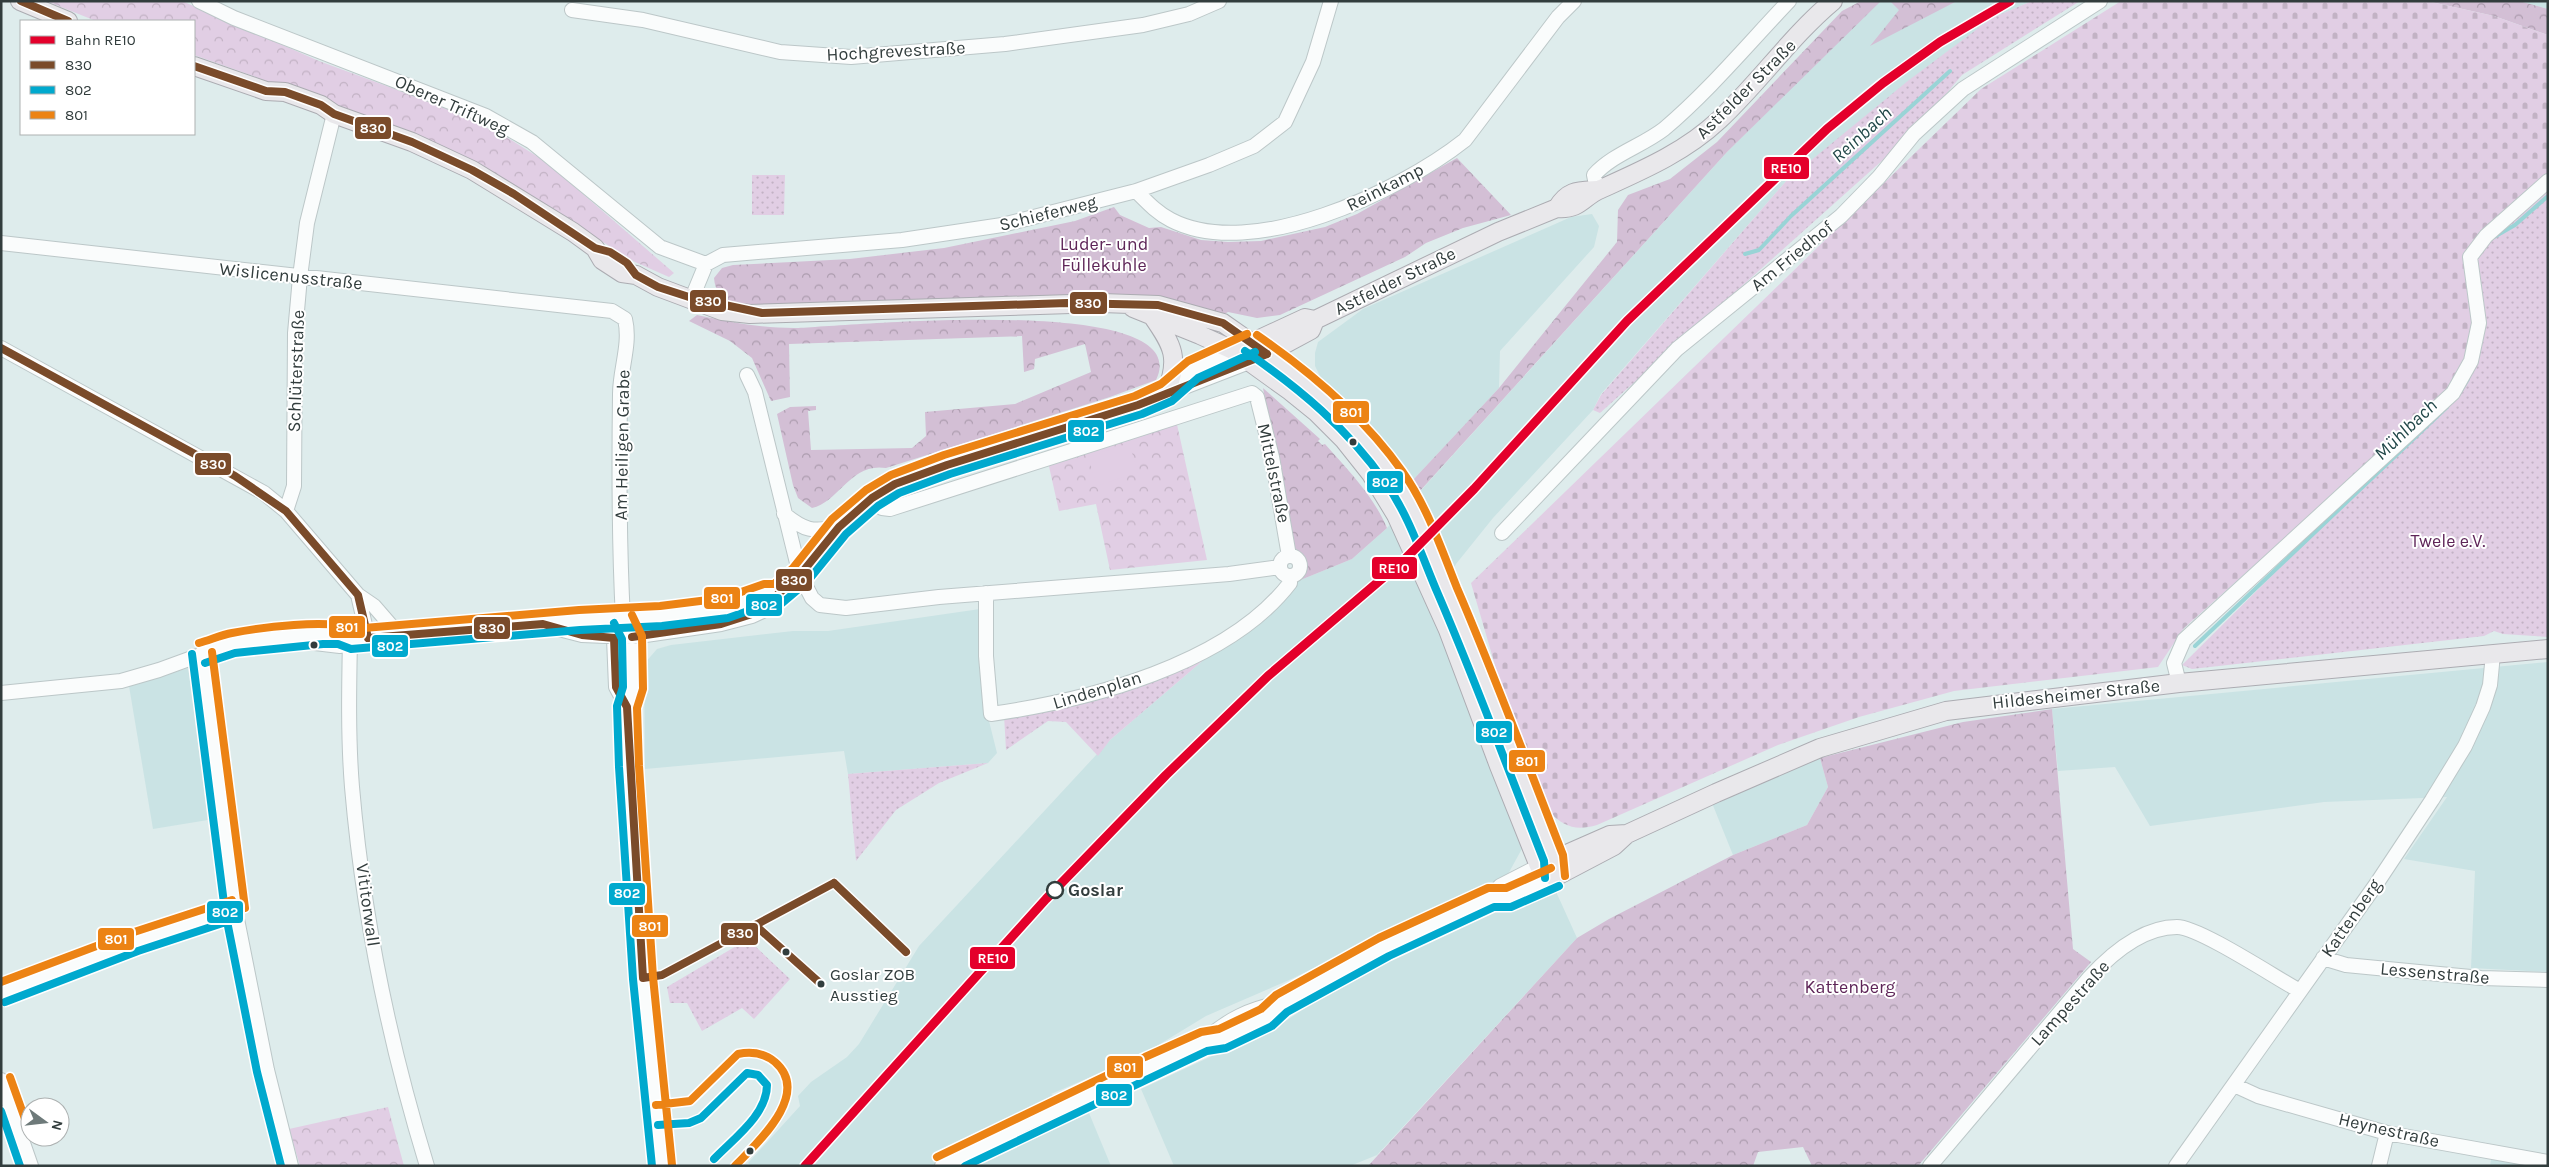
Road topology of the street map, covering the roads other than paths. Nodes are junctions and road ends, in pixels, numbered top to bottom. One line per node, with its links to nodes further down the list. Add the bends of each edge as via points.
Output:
1 (20, 1): 10 (main road)
2 (200, 1): 17 (street, Oberer Triftweg, via 234,18 486,116 532,142 660,247)
3 (1219, 1): 9 (street, Hochgrevestraße, via 1189,14 1143,26 1005,44 851,57 780,52 643,20)
4 (1331, 1): 15 (street, Schieferweg, via 1313,62 1284,122 1254,146)
5 (1574, 1): 15 (street, Reinkamp, via 1465,140 1447,154 1369,198 1274,230 1229,232 1190,228 1171,220 1155,210)
6 (1789, 1): 14 (street, via 1690,106 1662,130 1602,166 1594,175)
7 (1833, 1): 14 (main road, Astfelder Straße, via 1720,120 1694,142 1649,168)
8 (2100, 1): 35 (street, Am Friedhof, via 1964,89 1914,134 1842,216 1677,349)
9 (572, 10)
10 (66, 20)
11 (195, 66): 12 (main road, via 266,91 280,102 317,115)
12 (334, 114): 18 (street, Schlüterstraße, via 307,223); 19 (main road, via 412,142 472,170 594,248 620,258 636,274 658,287)
13 (2548, 181): 52 (street, via 2486,236 2470,257 2478,323 2471,361 2453,393 2184,640 2174,664)
14 (1597, 190): 23 (main road, Astfelder Straße, via 1564,197 1557,208)
15 (1136, 191): 17 (street, Schieferweg, via 1002,225 902,240 723,256)
16 (1, 243): 18 (street, Wislicenusstraße)
17 (706, 264): 19 (street)
18 (300, 277): 21 (street, Wislicenusstraße); 32 (street, Schlüterstraße, via 294,361 294,486)
19 (692, 298): 20 (main road, via 762,313 1067,303)
20 (1125, 305): 22 (main road); 24 (main road, via 1158,305 1202,316 1223,323)
21 (582, 308): 42 (street, Am Heiligen Grabe, via 619,314 626,319 628,331 620,388)
22 (1153, 317): 26 (main road); 30 (main road, via 1170,341 1174,355 1172,378)
23 (1315, 320): 24 (main road, Astfelder Straße, via 1305,318); 27 (main road, Astfelder Straße, via 1311,330)
24 (1251, 343): 26 (street, Astfelder Straße); 27 (main road)
25 (1, 348): 32 (street, via 235,476)
26 (1232, 350): 28 (main road); 30 (street, Astfelder Straße, via 1193,370)
27 (1268, 354): 28 (main road, Astfelder Straße); 55 (main road, via 1300,377 1357,429 1405,494 1463,627)
28 (1248, 362): 30 (street, Astfelder Straße); 55 (main road, via 1316,412 1344,440 1386,495 1448,630 1499,766)
29 (747, 375): 33 (street, via 755,392)
30 (1166, 393): 31 (street, Astfelder Straße, via 1112,414 947,465 896,484)
31 (872, 498): 34 (street, Astfelder Straße); 36 (street, Mittelstraße, via 882,508 890,509 1252,393 1257,397 1272,458)
32 (286, 510): 41 (street)
33 (784, 514): 34 (street, via 800,527 810,530); 38 (street)
34 (839, 527): 38 (street, Astfelder Straße)
35 (1502, 532)
36 (1289, 556): 37 (street, Lindenplan, via 1282,560)
37 (1285, 572): 39 (street); 39 (street, Lindenplan, via 1290,583 1263,613 1227,639 1175,664 1099,693 1037,708 991,714 986,656)
38 (800, 575): 39 (street, via 812,598 820,605 832,607); 40 (street, Astfelder Straße)
39 (986, 593)
40 (778, 594): 42 (street, Astfelder Straße, via 766,594 726,608); 45 (street, Astfelder Straße, via 767,609 737,620)
41 (358, 595): 44 (street, via 374,606); 46 (street)
42 (623, 618): 43 (street, Astfelder Straße); 45 (street, Am Heiligen Grabe); 47 (street, Am Heiligen Grabe)
43 (543, 624): 44 (street, Astfelder Straße); 47 (street, Astfelder Straße, via 582,635)
44 (400, 636): 46 (street, Astfelder Straße)
45 (632, 637): 47 (street, Astfelder Straße); 54 (street, via 633,688)
46 (368, 638): 48 (street, Astfelder Straße)
47 (614, 638): 54 (street, via 616,687)
48 (350, 639): 50 (street, Astfelder Straße, via 340,646 290,638 233,643); 67 (street, Vititorwall, via 352,786 370,930 401,1080)
49 (2548, 649): 51 (main road, Hildesheimer Straße)
50 (202, 653): 53 (street, Astfelder Straße, via 121,681); 56 (street)
51 (2493, 654): 52 (main road, Hildesheimer Straße); 57 (street, Kattenberg, via 2490,685 2465,746 2377,882)
52 (2179, 683): 55 (main road, Hildesheimer Straße, via 1946,711 1820,748 1627,834 1610,835)
53 (1, 693)
54 (627, 707): 68 (street, via 643,978)
55 (1549, 867): 69 (street, Hildesheimer Straße, via 1500,886 1492,897 1384,947 1281,1004 1263,1005 1217,1028 1204,1041)
56 (234, 909): 60 (street, via 135,942); 66 (street, via 267,1070)
57 (2323, 958): 58 (street, Lessenstraße, via 2346,965 2481,978); 59 (street, Kattenberg)
58 (2548, 980)
59 (2300, 991): 62 (street, Kattenberg); 70 (street, Lampestraße, via 2202,936 2179,927 2158,929 2139,937 2099,967)
60 (1, 993)
61 (1, 1080): 65 (street)
62 (2234, 1085): 63 (street, Heynestraße, via 2258,1096); 71 (street, Kattenberg)
63 (2388, 1133): 64 (street, Heynestraße); 72 (street)
64 (2548, 1162)
65 (31, 1166)
66 (291, 1166)
67 (427, 1166)
68 (662, 1166)
69 (942, 1166)
70 (1930, 1166)
71 (2176, 1166)
72 (2379, 1166)

